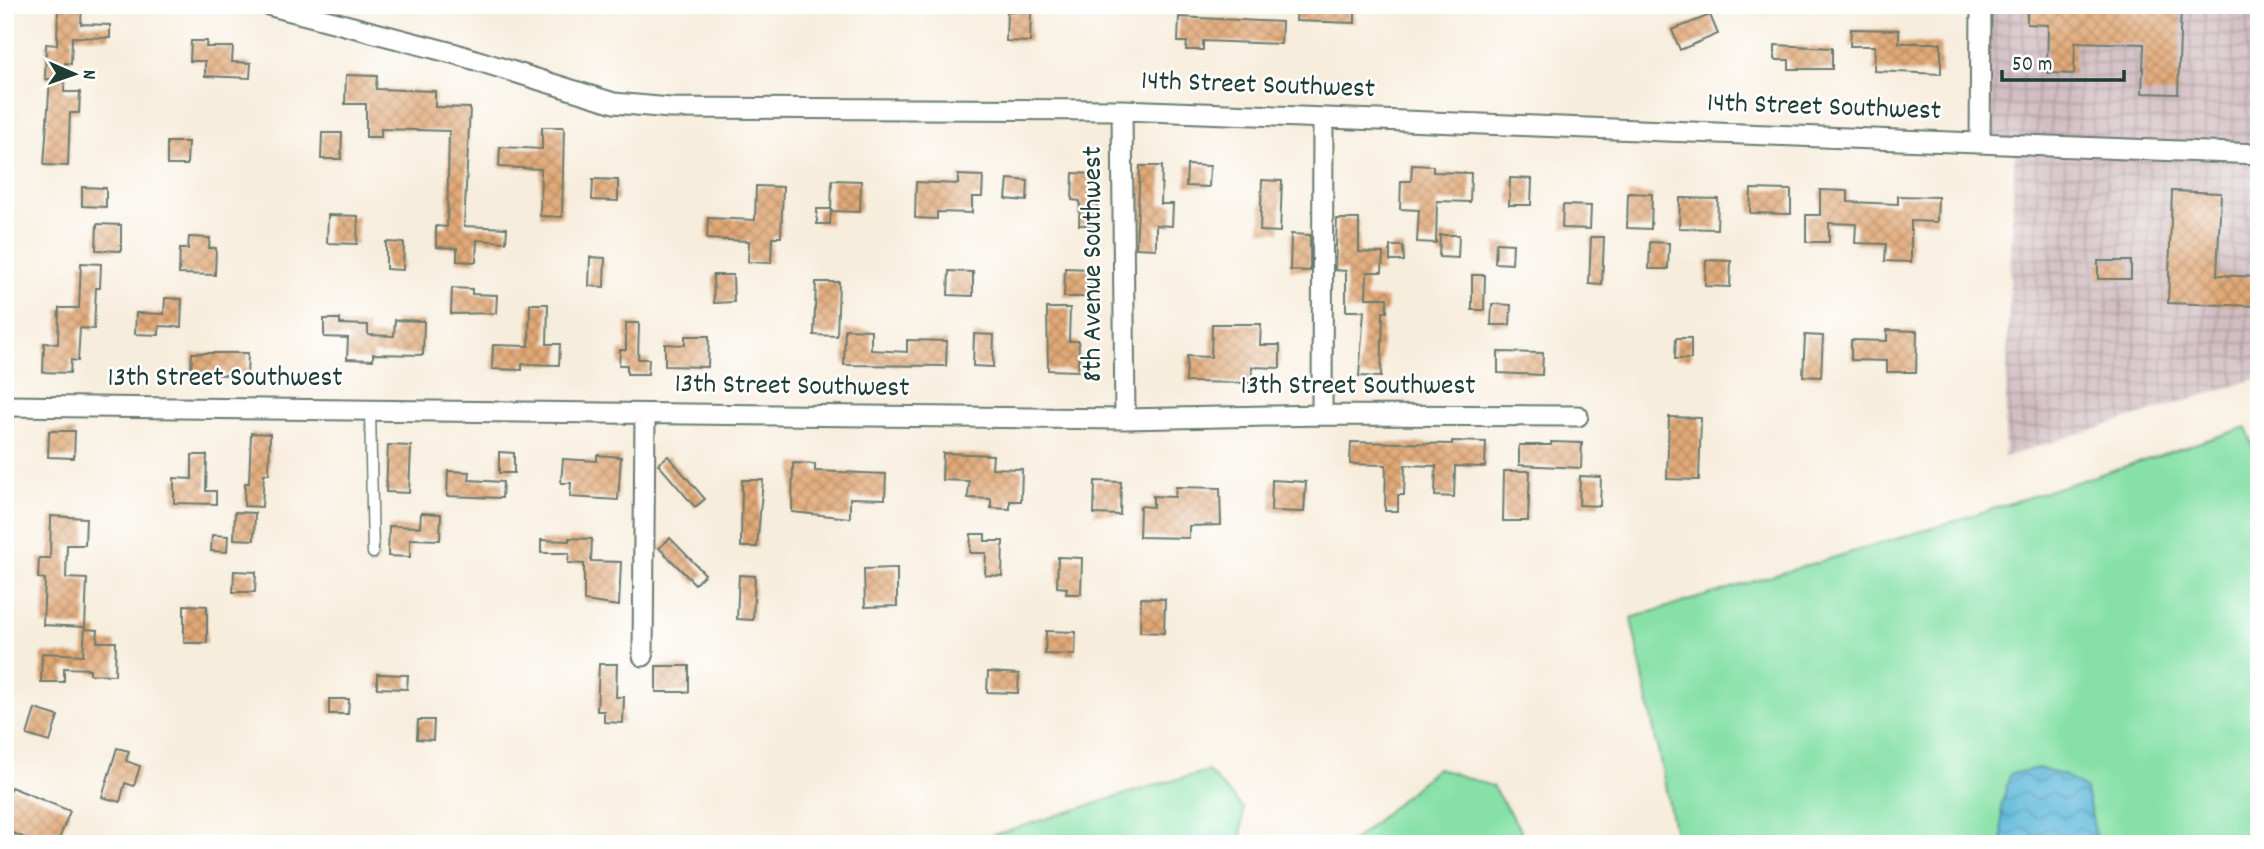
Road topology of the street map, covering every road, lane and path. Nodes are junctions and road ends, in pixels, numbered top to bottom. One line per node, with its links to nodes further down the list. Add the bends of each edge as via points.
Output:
1 (268, 5): 3 (street, 14th Street Southwest, via 456,54 614,103 733,110)
2 (1981, 5): 5 (street)
3 (1122, 110): 4 (street, 14th Street Southwest); 12 (street, 8th Avenue Southwest)
4 (1323, 118): 5 (street, 14th Street Southwest); 10 (street)
5 (1980, 142): 6 (street, 14th Street Southwest)
6 (2259, 154)
7 (5, 406): 8 (street, 13th Street Southwest)
8 (370, 409): 9 (street, 13th Street Southwest); 13 (lane)
9 (645, 415): 12 (street, 13th Street Southwest); 14 (street)
10 (1322, 415): 11 (street, 13th Street Southwest); 12 (street, 13th Street Southwest)
11 (1578, 416)
12 (1125, 419)
13 (373, 553)
14 (643, 656)

